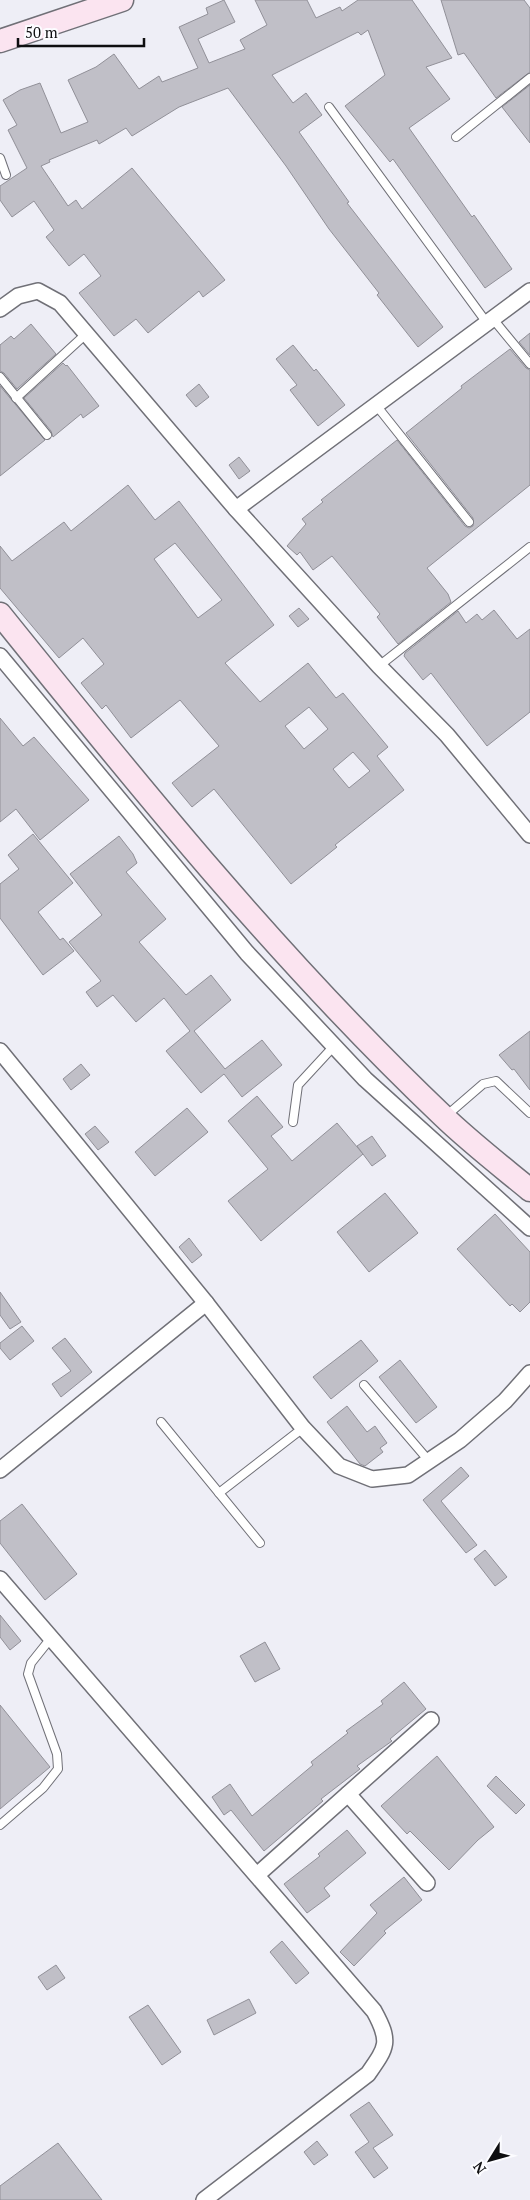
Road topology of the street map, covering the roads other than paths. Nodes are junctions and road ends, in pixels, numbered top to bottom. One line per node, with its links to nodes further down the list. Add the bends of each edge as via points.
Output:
1 (122, 0): 2 (main road)
2 (0, 41)
3 (530, 78): 5 (lane)
4 (329, 107): 10 (lane)
5 (456, 137)
6 (0, 158): 7 (lane)
7 (6, 175)
8 (530, 291): 10 (street)
9 (0, 309): 11 (street, via 18,296 38,291 60,303)
10 (490, 321): 12 (lane); 15 (street)
11 (86, 334): 14 (lane); 17 (street)
12 (530, 364)
13 (0, 377): 14 (lane)
14 (16, 398): 16 (lane)
15 (376, 405): 17 (street); 18 (lane)
16 (47, 434)
17 (236, 509): 22 (street)
18 (469, 522)
19 (530, 547): 22 (lane)
20 (0, 614): 27 (main road, via 109,749 279,949)
21 (0, 656): 24 (street, via 248,953)
22 (379, 666): 23 (street, via 447,734)
23 (530, 835)
24 (334, 1046): 28 (lane, via 298,1085); 30 (street, via 373,1086)
25 (0, 1051): 31 (street)
26 (530, 1113): 27 (lane, via 496,1081 483,1084)
27 (444, 1118): 29 (main road)
28 (293, 1122)
29 (530, 1190)
30 (530, 1228)
31 (206, 1303): 35 (street); 37 (street)
32 (530, 1373): 36 (street, via 505,1401 460,1440)
33 (364, 1385): 36 (lane)
34 (161, 1422): 38 (lane)
35 (303, 1428): 36 (street, via 339,1466 372,1479 408,1475); 38 (lane)
36 (429, 1461)
37 (0, 1470)
38 (219, 1493): 39 (lane)
39 (260, 1543)
40 (0, 1579): 41 (street)
41 (51, 1638): 44 (lane, via 31,1663 28,1674 57,1754 58,1769 43,1788); 45 (street)
42 (431, 1720): 43 (street)
43 (348, 1794): 45 (street); 46 (street)
44 (0, 1825)
45 (256, 1875): 47 (street, via 374,2011 385,2031 383,2053 368,2074)
46 (427, 1883)
47 (204, 2200)

